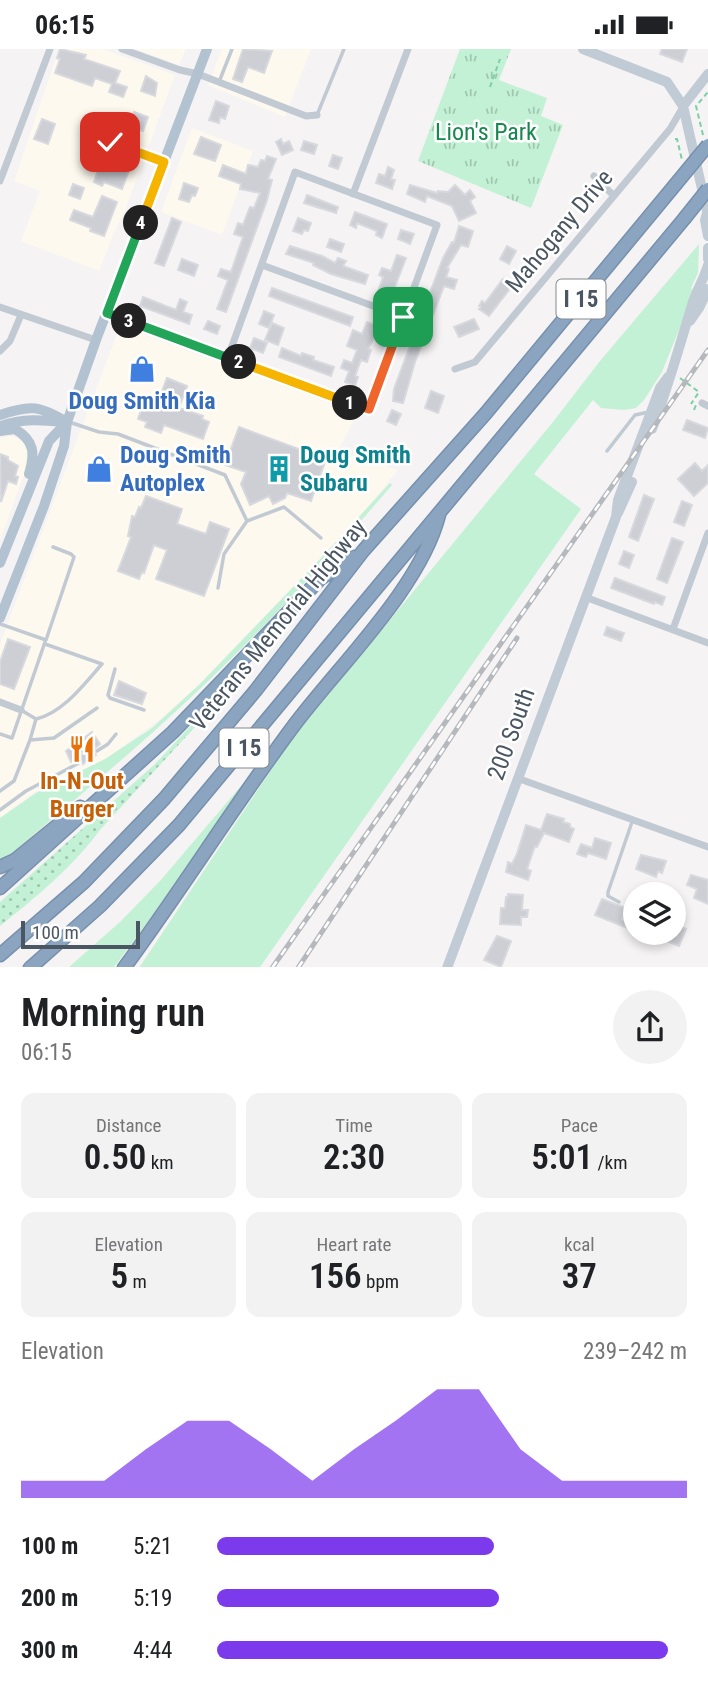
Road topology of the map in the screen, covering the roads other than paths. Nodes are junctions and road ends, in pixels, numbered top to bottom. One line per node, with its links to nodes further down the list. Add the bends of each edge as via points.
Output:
1 (50, 49): 17 (street)
2 (122, 49): 8 (street)
3 (207, 49): 8 (main road)
4 (232, 49): 10 (lane)
5 (344, 49): 12 (lane)
6 (408, 49): 19 (street)
7 (583, 49): 11 (street, via 667,82)
8 (198, 74): 10 (street); 15 (main road)
9 (708, 74): 11 (street)
10 (219, 82): 12 (street, via 306,116)
11 (683, 106): 20 (street, Mahogany Drive, via 670,129); 21 (street)
12 (317, 115)
13 (110, 142): 15 (lane)
14 (707, 145): 50 (highway, Veterans Memorial Highway / I 15, bridge, via 486,413)
15 (164, 162): 29 (main road)
16 (594, 176): 20 (street)
17 (0, 181)
18 (708, 190): 44 (highway, Veterans Memorial Highway / I 15, bridge)
19 (353, 194): 25 (street, via 295,172); 31 (street, via 437,225)
20 (614, 196): 36 (street, Mahogany Drive, via 475,362)
21 (708, 214): 22 (street)
22 (708, 236)
23 (708, 249): 24 (street)
24 (708, 259)
25 (262, 265): 31 (street); 35 (street)
26 (708, 265): 32 (street, 200 South)
27 (708, 289): 32 (street, 200 South)
28 (0, 307): 30 (street)
29 (107, 313): 33 (main road); 35 (street)
30 (21, 314): 33 (street); 34 (street, via 10,341)
31 (403, 317): 35 (street, via 369,409)
32 (688, 324): 37 (street, 200 South)
33 (96, 340): 40 (main road)
34 (0, 351)
35 (228, 357)
36 (455, 369)
37 (672, 379): 38 (street, 200 South, via 660,388); 45 (street, 200 South)
38 (651, 412): 42 (lane, via 635,415); 45 (street, 200 South)
39 (0, 415): 40 (main road, via 32,407 46,409)
40 (67, 422): 41 (main road, via 15,421); 43 (main road, via 49,441); 46 (lane, via 118,434 225,475); 54 (main road, via 44,506)
41 (0, 429): 43 (main road, via 15,429 28,438 33,450)
42 (607, 451)
43 (20, 511): 51 (main road)
44 (440, 512): 82 (highway, Veterans Memorial Highway / I 15, via 179,825 100,906); 83 (highway, via 433,538 394,600 282,742)
45 (616, 516): 53 (street, 200 South)
46 (247, 521): 48 (lane, via 284,507); 52 (lane, via 224,554)
47 (708, 533): 56 (street)
48 (321, 538)
49 (53, 547): 57 (lane, via 74,557)
50 (363, 551): 70 (highway, via 320,579 187,719); 81 (highway, Veterans Memorial Highway / I 15, via 256,690 164,799 91,875)
51 (1, 559)
52 (218, 588)
53 (585, 597): 56 (street); 71 (street, 200 South)
54 (0, 618)
55 (0, 624): 57 (lane)
56 (673, 629): 58 (street)
57 (45, 642): 62 (lane); 64 (lane, via 102,664 68,700)
58 (708, 643)
59 (115, 669): 63 (lane, via 110,698)
60 (0, 702): 62 (street)
61 (97, 708): 67 (lane, via 54,738)
62 (21, 710): 64 (lane); 65 (lane, via 12,739)
63 (144, 710)
64 (36, 719): 67 (lane)
65 (0, 734)
66 (116, 734): 68 (lane)
67 (30, 740): 73 (lane)
68 (97, 751)
69 (79, 764): 75 (lane, via 26,790)
70 (129, 772): 78 (highway); 79 (highway)
71 (517, 778): 76 (street); 84 (street, 200 South)
72 (0, 781): 73 (lane)
73 (9, 784): 74 (lane)
74 (0, 791)
75 (0, 810)
76 (632, 820): 77 (street); 80 (lane, via 608,892)
77 (708, 847)
78 (0, 867)
79 (0, 888)
80 (618, 902)
81 (0, 955)
82 (31, 967)
83 (125, 967)
84 (447, 967)

